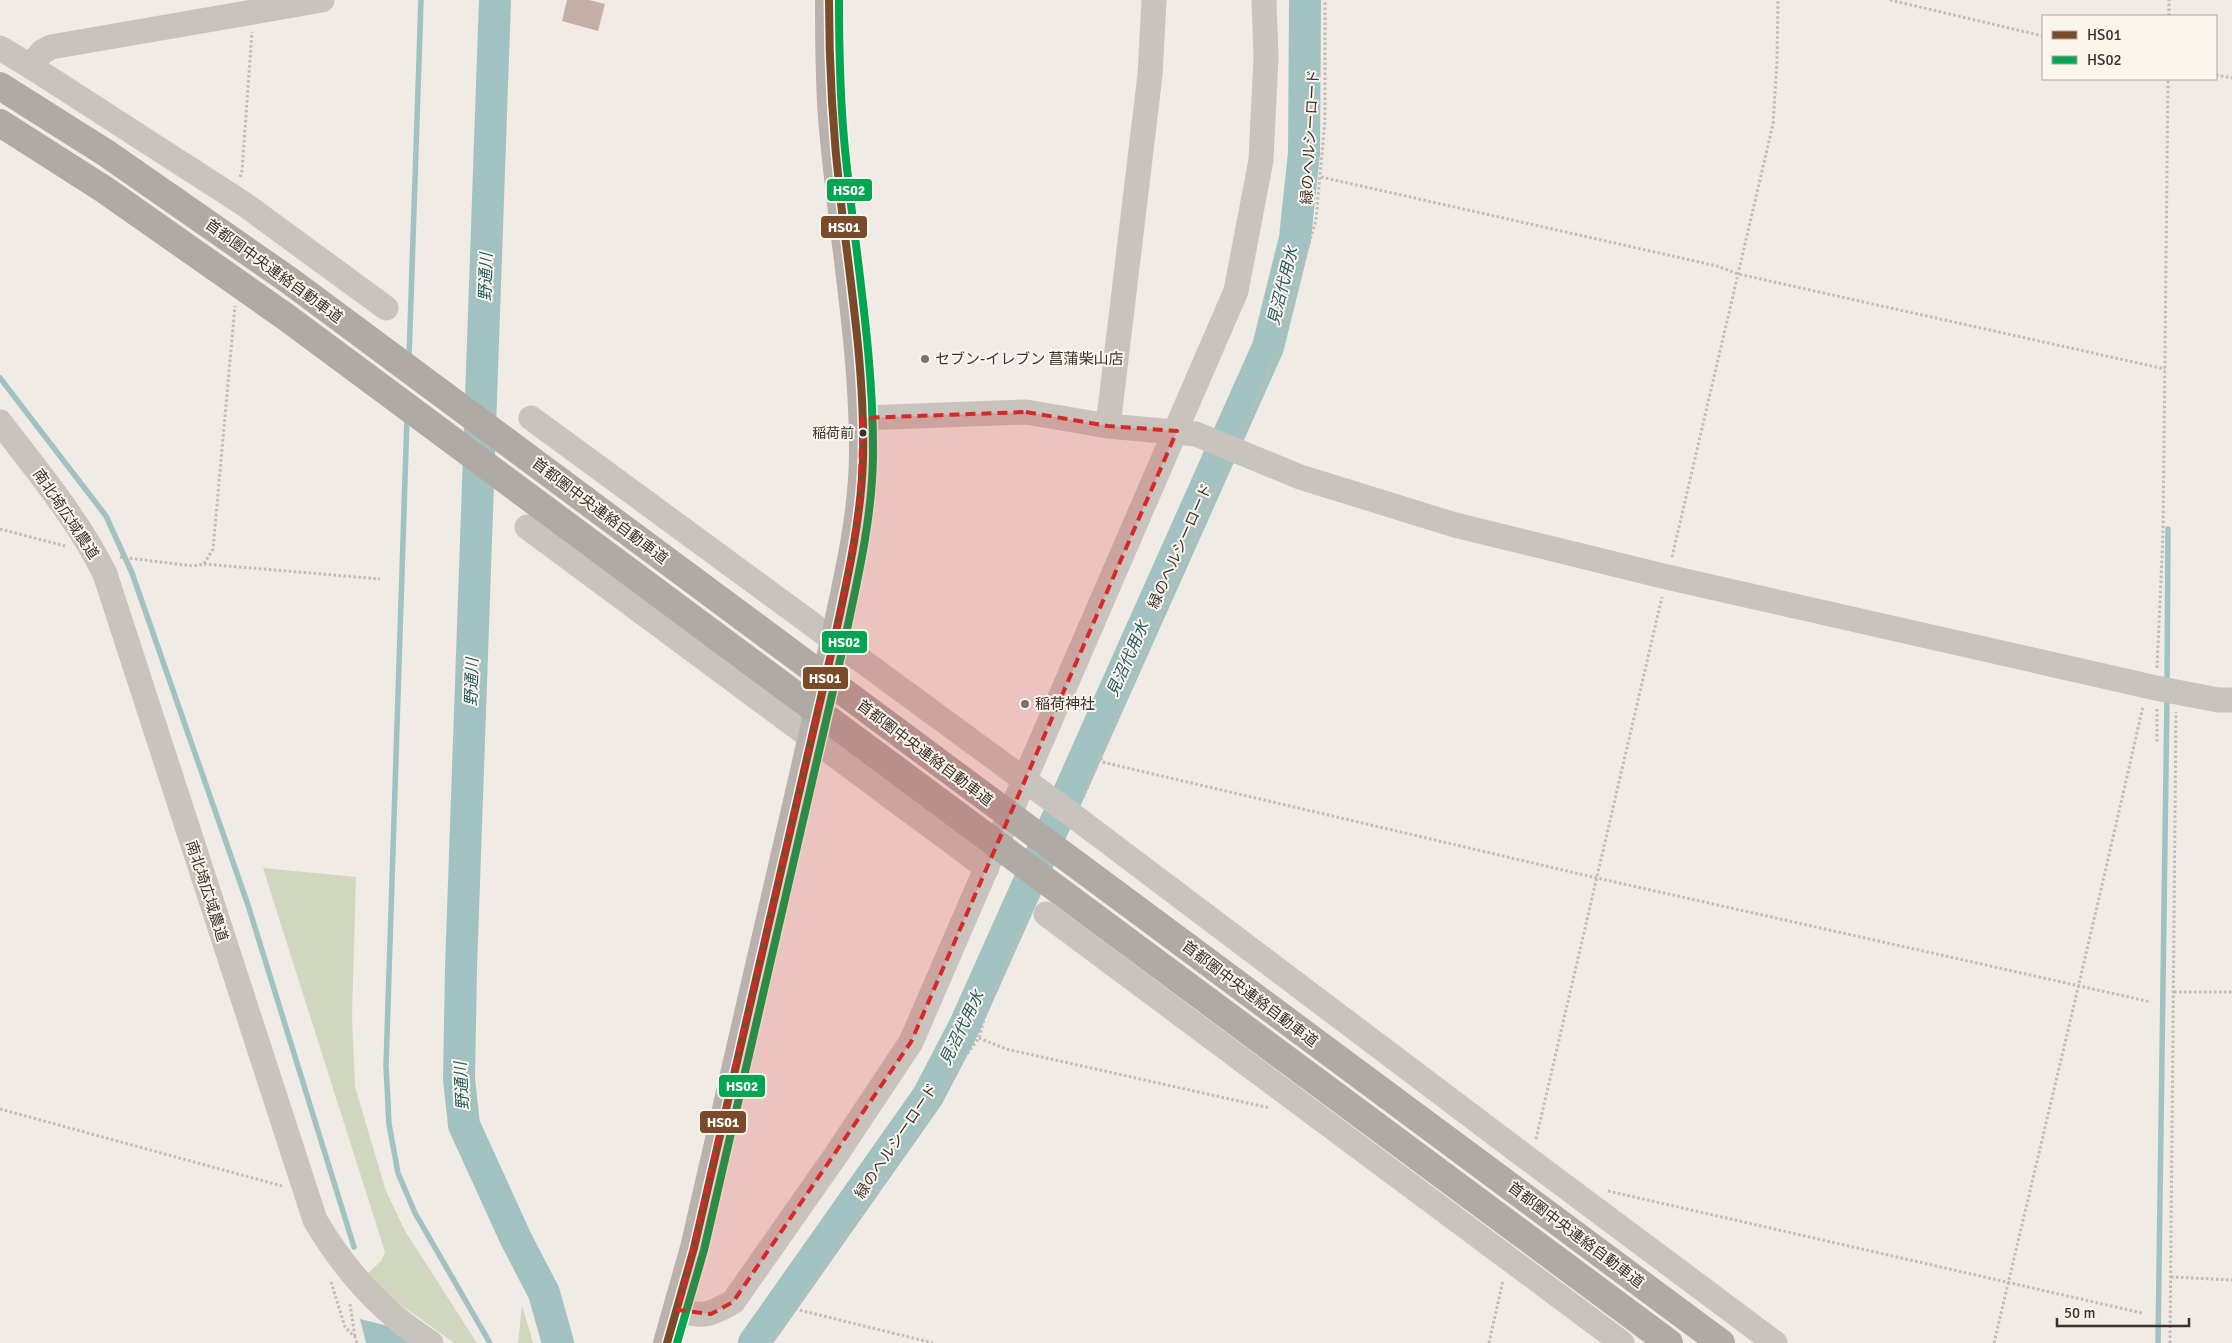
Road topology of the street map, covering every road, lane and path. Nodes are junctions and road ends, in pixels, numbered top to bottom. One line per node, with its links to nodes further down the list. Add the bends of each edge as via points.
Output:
1 (322, 0): 9 (street)
2 (829, 0): 26 (main road, via 832,117 858,343)
3 (1154, 0): 28 (street, via 1150,75)
4 (1264, 0): 29 (street, via 1266,58 1261,160 1236,291)
5 (1325, 0): 19 (path, 緑のヘルシーロード, via 1325,120)
6 (1778, 0): 21 (path, via 1773,124)
7 (1890, 0): 11 (path)
8 (2169, 0): 10 (path)
9 (254, 13): 13 (street, via 50,47); 20 (path, via 242,171)
10 (2169, 15)
11 (2042, 36)
12 (0, 48): 13 (street)
13 (30, 66): 20 (street)
14 (2217, 75): 15 (path)
15 (2232, 78)
16 (2168, 80): 24 (path)
17 (0, 86): 75 (highway, 首都圏中央連絡自動車道, bridge, via 106,153 290,281)
18 (0, 123): 74 (highway, 首都圏中央連絡自動車道, bridge, via 106,190 286,317)
19 (1321, 177): 21 (path, via 1717,266); 30 (path, 緑のヘルシーロード, via 1316,220 1280,343)
20 (232, 196): 23 (street)
21 (1738, 274): 24 (path); 35 (path)
22 (235, 303): 34 (path, via 213,549)
23 (386, 308)
24 (2165, 369): 38 (path)
25 (531, 418): 37 (street)
26 (862, 418): 28 (street, via 1026,412); 37 (main road, via 859,506)
27 (0, 422): 33 (street, 南北埼広域農道)
28 (1108, 426): 29 (street)
29 (1186, 432): 30 (street); 43 (street)
30 (1233, 448): 35 (street, via 1300,477 1455,525); 42 (path, 緑のヘルシーロード)
31 (527, 526): 40 (street)
32 (0, 530): 33 (path)
33 (104, 555): 34 (path, via 193,566); 58 (street, 南北埼広域農道, via 105,574)
34 (204, 564): 36 (path)
35 (1667, 576): 38 (street); 46 (path)
36 (380, 579)
37 (834, 640): 40 (main road); 43 (street)
38 (2160, 688): 39 (street); 41 (path); 48 (path); 49 (path)
39 (2232, 700)
40 (811, 737): 45 (street); 65 (main road)
41 (2157, 742)
42 (1101, 758): 44 (path, 緑のヘルシーロード); 46 (path, via 1102,762)
43 (1025, 781): 45 (street); 53 (street)
44 (1079, 805)
45 (987, 868): 65 (street, via 911,1042 733,1302 711,1314 695,1315)
46 (1597, 878): 48 (path); 57 (path)
47 (1037, 915): 52 (path, 緑のヘルシーロード, via 988,1006); 56 (street)
48 (2077, 986): 51 (path); 63 (path)
49 (2174, 992): 50 (path); 61 (path)
50 (2232, 992)
51 (2152, 1002)
52 (979, 1038): 55 (path, via 1006,1049); 64 (path, 緑のヘルシーロード, via 958,1066 934,1109)
53 (1376, 1045): 56 (street); 57 (street)
54 (0, 1109): 58 (path, via 285,1187)
55 (1278, 1110)
56 (1322, 1118): 60 (street)
57 (1530, 1161): 59 (street); 60 (street)
58 (302, 1182): 68 (street, 南北埼広域農道, via 315,1220 349,1272 393,1317)
59 (1578, 1196): 63 (path, via 1594,1188); 67 (street)
60 (1508, 1258): 72 (path); 73 (street)
61 (2171, 1277): 62 (path); 77 (path)
62 (2232, 1280)
63 (2008, 1281): 66 (path); 76 (path)
64 (795, 1309): 70 (path, 緑のヘルシーロード); 71 (path)
65 (678, 1310): 69 (main road)
66 (2142, 1313)
67 (1765, 1340)
68 (431, 1343)
69 (667, 1343)
70 (771, 1343)
71 (932, 1343)
72 (1489, 1343)
73 (1622, 1343)
74 (1669, 1343)
75 (1721, 1343)
76 (1994, 1343)
77 (2170, 1343)

